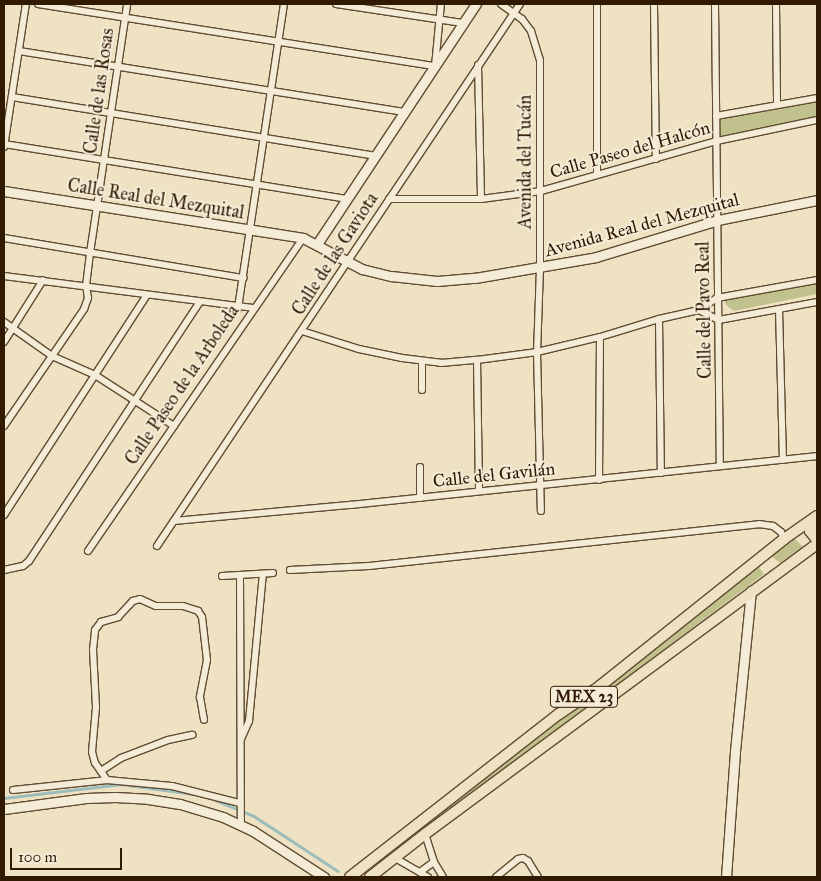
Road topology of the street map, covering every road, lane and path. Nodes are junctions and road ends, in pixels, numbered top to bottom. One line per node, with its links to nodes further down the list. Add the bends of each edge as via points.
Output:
1 (26, 4): 19 (street)
2 (38, 4): 15 (street)
3 (126, 4): 15 (street, Calle de las Rosas)
4 (284, 4): 18 (street)
5 (336, 4): 16 (street)
6 (441, 4): 16 (street)
7 (476, 4): 17 (street)
8 (501, 4): 14 (street, Avenida del Tucán)
9 (520, 4): 14 (street, Calle de las Gaviota)
10 (597, 4): 37 (street)
11 (654, 4): 35 (street)
12 (715, 4): 29 (street, Calle del Pavo Real)
13 (776, 4): 26 (street)
14 (514, 13): 20 (street, Calle de las Gaviota); 40 (street, Avenida del Tucán, via 531,31 540,60)
15 (125, 16): 18 (street); 21 (street, Calle de las Rosas)
16 (439, 19): 17 (street); 22 (street)
17 (463, 23): 22 (street)
18 (280, 42): 22 (street); 23 (street)
19 (19, 51): 21 (street); 24 (street)
20 (478, 64): 41 (street); 43 (street, Calle de las Gaviota)
21 (118, 66): 23 (street); 28 (street, Calle de las Rosas)
22 (435, 66): 27 (street)
23 (272, 91): 27 (street); 31 (street)
24 (12, 98): 28 (street); 33 (street)
25 (817, 98): 26 (street, Calle Paseo del Halcón)
26 (777, 105): 29 (street, Calle Paseo del Halcón)
27 (404, 112): 34 (street)
28 (111, 114): 31 (street); 36 (street, Calle de las Rosas)
29 (716, 116): 32 (street, Calle del Pavo Real)
30 (817, 120): 32 (street, Calle Paseo del Halcón)
31 (264, 138): 34 (street); 38 (street)
32 (717, 141): 35 (street, Calle Paseo del Halcón); 46 (street, Calle del Pavo Real)
33 (4, 145): 36 (street)
34 (376, 156): 42 (street)
35 (656, 159): 37 (street, Calle Paseo del Halcón)
36 (104, 161): 38 (street); 45 (street, Calle de las Rosas)
37 (598, 175): 40 (street, Calle Paseo del Halcón)
38 (258, 184): 42 (street); 47 (street)
39 (4, 191): 45 (street, Calle Real del Mezquital)
40 (541, 191): 41 (street, Calle Paseo del Halcón); 53 (street, Avenida del Tucán)
41 (481, 198): 43 (street, Calle Paseo del Halcón)
42 (347, 199): 50 (street)
43 (389, 199): 52 (street, Calle de las Gaviota)
44 (817, 200): 46 (street, Avenida Real del Mezquital)
45 (97, 206): 47 (street, Calle Real del Mezquital); 51 (street, Calle de las Rosas)
46 (718, 220): 53 (street, Avenida Real del Mezquital, via 596,257); 60 (street, Calle del Pavo Real)
47 (250, 231): 49 (street, Calle Real del Mezquital); 55 (street)
48 (4, 238): 51 (street)
49 (303, 238): 50 (street, Avenida Real del Mezquital); 64 (street, Calle Paseo de la Arboleda)
50 (318, 244): 52 (street, Avenida Real del Mezquital)
51 (90, 253): 55 (street); 58 (street, Calle de las Rosas)
52 (346, 262): 53 (street, Avenida Real del Mezquital, via 390,276 437,281); 71 (street, Calle de las Gaviota)
53 (540, 268): 74 (street, Avenida del Tucán)
54 (4, 276): 56 (street)
55 (244, 278): 63 (street)
56 (43, 280): 58 (street); 70 (street)
57 (817, 280): 60 (street)
58 (86, 286): 59 (street); 75 (street, Calle de las Rosas, via 89,293 87,303)
59 (147, 295): 61 (street); 78 (street)
60 (717, 298): 66 (street); 68 (street, Calle del Pavo Real)
61 (200, 302): 63 (street); 80 (street)
62 (817, 302): 65 (street)
63 (238, 308): 64 (street)
64 (253, 308): 82 (street, Calle Paseo de la Arboleda)
65 (779, 309): 68 (street); 84 (street)
66 (699, 310): 67 (street); 68 (street)
67 (659, 319): 72 (street); 87 (street)
68 (719, 320): 85 (street, Calle del Pavo Real)
69 (4, 322): 70 (street)
70 (13, 328): 73 (street); 75 (street)
71 (302, 331): 77 (street, via 359,349); 95 (street, Calle de las Gaviota)
72 (600, 337): 74 (street); 88 (street)
73 (4, 342)
74 (537, 352): 76 (street); 89 (street, Avenida del Tucán)
75 (52, 356): 78 (street); 81 (street, Calle de las Rosas)
76 (477, 360): 77 (street); 90 (street)
77 (422, 361): 79 (street)
78 (95, 375): 80 (street); 93 (street)
79 (422, 390)
80 (136, 401): 82 (street); 102 (street, via 29,561 23,566)
81 (4, 426)
82 (174, 426): 101 (street, Calle Paseo de la Arboleda)
83 (817, 456): 84 (street, Calle del Gavilán)
84 (783, 460): 85 (street, Calle del Gavilán)
85 (720, 466): 87 (street, Calle del Gavilán)
86 (420, 467): 91 (street)
87 (661, 473): 88 (street, Calle del Gavilán)
88 (599, 480): 89 (street, Calle del Gavilán)
89 (539, 484): 90 (street, Calle del Gavilán); 92 (street, Avenida del Tucán)
90 (479, 491): 91 (street, Calle del Gavilán)
91 (420, 498): 95 (street, Calle del Gavilán)
92 (541, 511)
93 (4, 515)
94 (817, 516): 97 (main road, MEX 23)
95 (174, 521): 100 (street, Calle de las Gaviota)
96 (817, 524): 98 (main road, via 810,531)
97 (784, 538): 103 (street, via 773,526 759,524 369,566); 117 (main road, MEX 23, via 623,668)
98 (817, 540)
99 (817, 544): 108 (main road, MEX 23)
100 (157, 546)
101 (88, 551)
102 (4, 570)
103 (290, 570)
104 (274, 573): 105 (street)
105 (263, 574): 106 (street); 111 (street, via 249,721)
106 (240, 575): 107 (street); 111 (street)
107 (222, 576)
108 (751, 591): 119 (main road, MEX 23); 130 (street)
109 (204, 720): 112 (street, via 200,697 207,660 202,616 198,611 183,606 156,606 140,599 133,601 122,614 101,622 95,630 96,707 92,752)
110 (192, 735): 112 (street, via 168,740 121,758)
111 (240, 740): 115 (street)
112 (101, 771): 113 (street)
113 (107, 780): 114 (street); 115 (street, via 172,786)
114 (13, 790)
115 (240, 808): 118 (street)
116 (4, 809): 118 (street, via 86,798 130,797 180,804)
117 (420, 823): 119 (main road); 124 (main road, MEX 23)
118 (240, 825): 123 (street, via 274,843)
119 (425, 834): 120 (main road, MEX 23); 121 (street)
120 (395, 858): 122 (street); 125 (main road, MEX 23)
121 (434, 862): 122 (street); 127 (street)
122 (420, 872): 126 (street)
123 (324, 877)
124 (350, 877)
125 (370, 877)
126 (428, 877)
127 (442, 877)
128 (496, 877): 129 (street, via 523,858)
129 (538, 877)
130 (726, 877)

